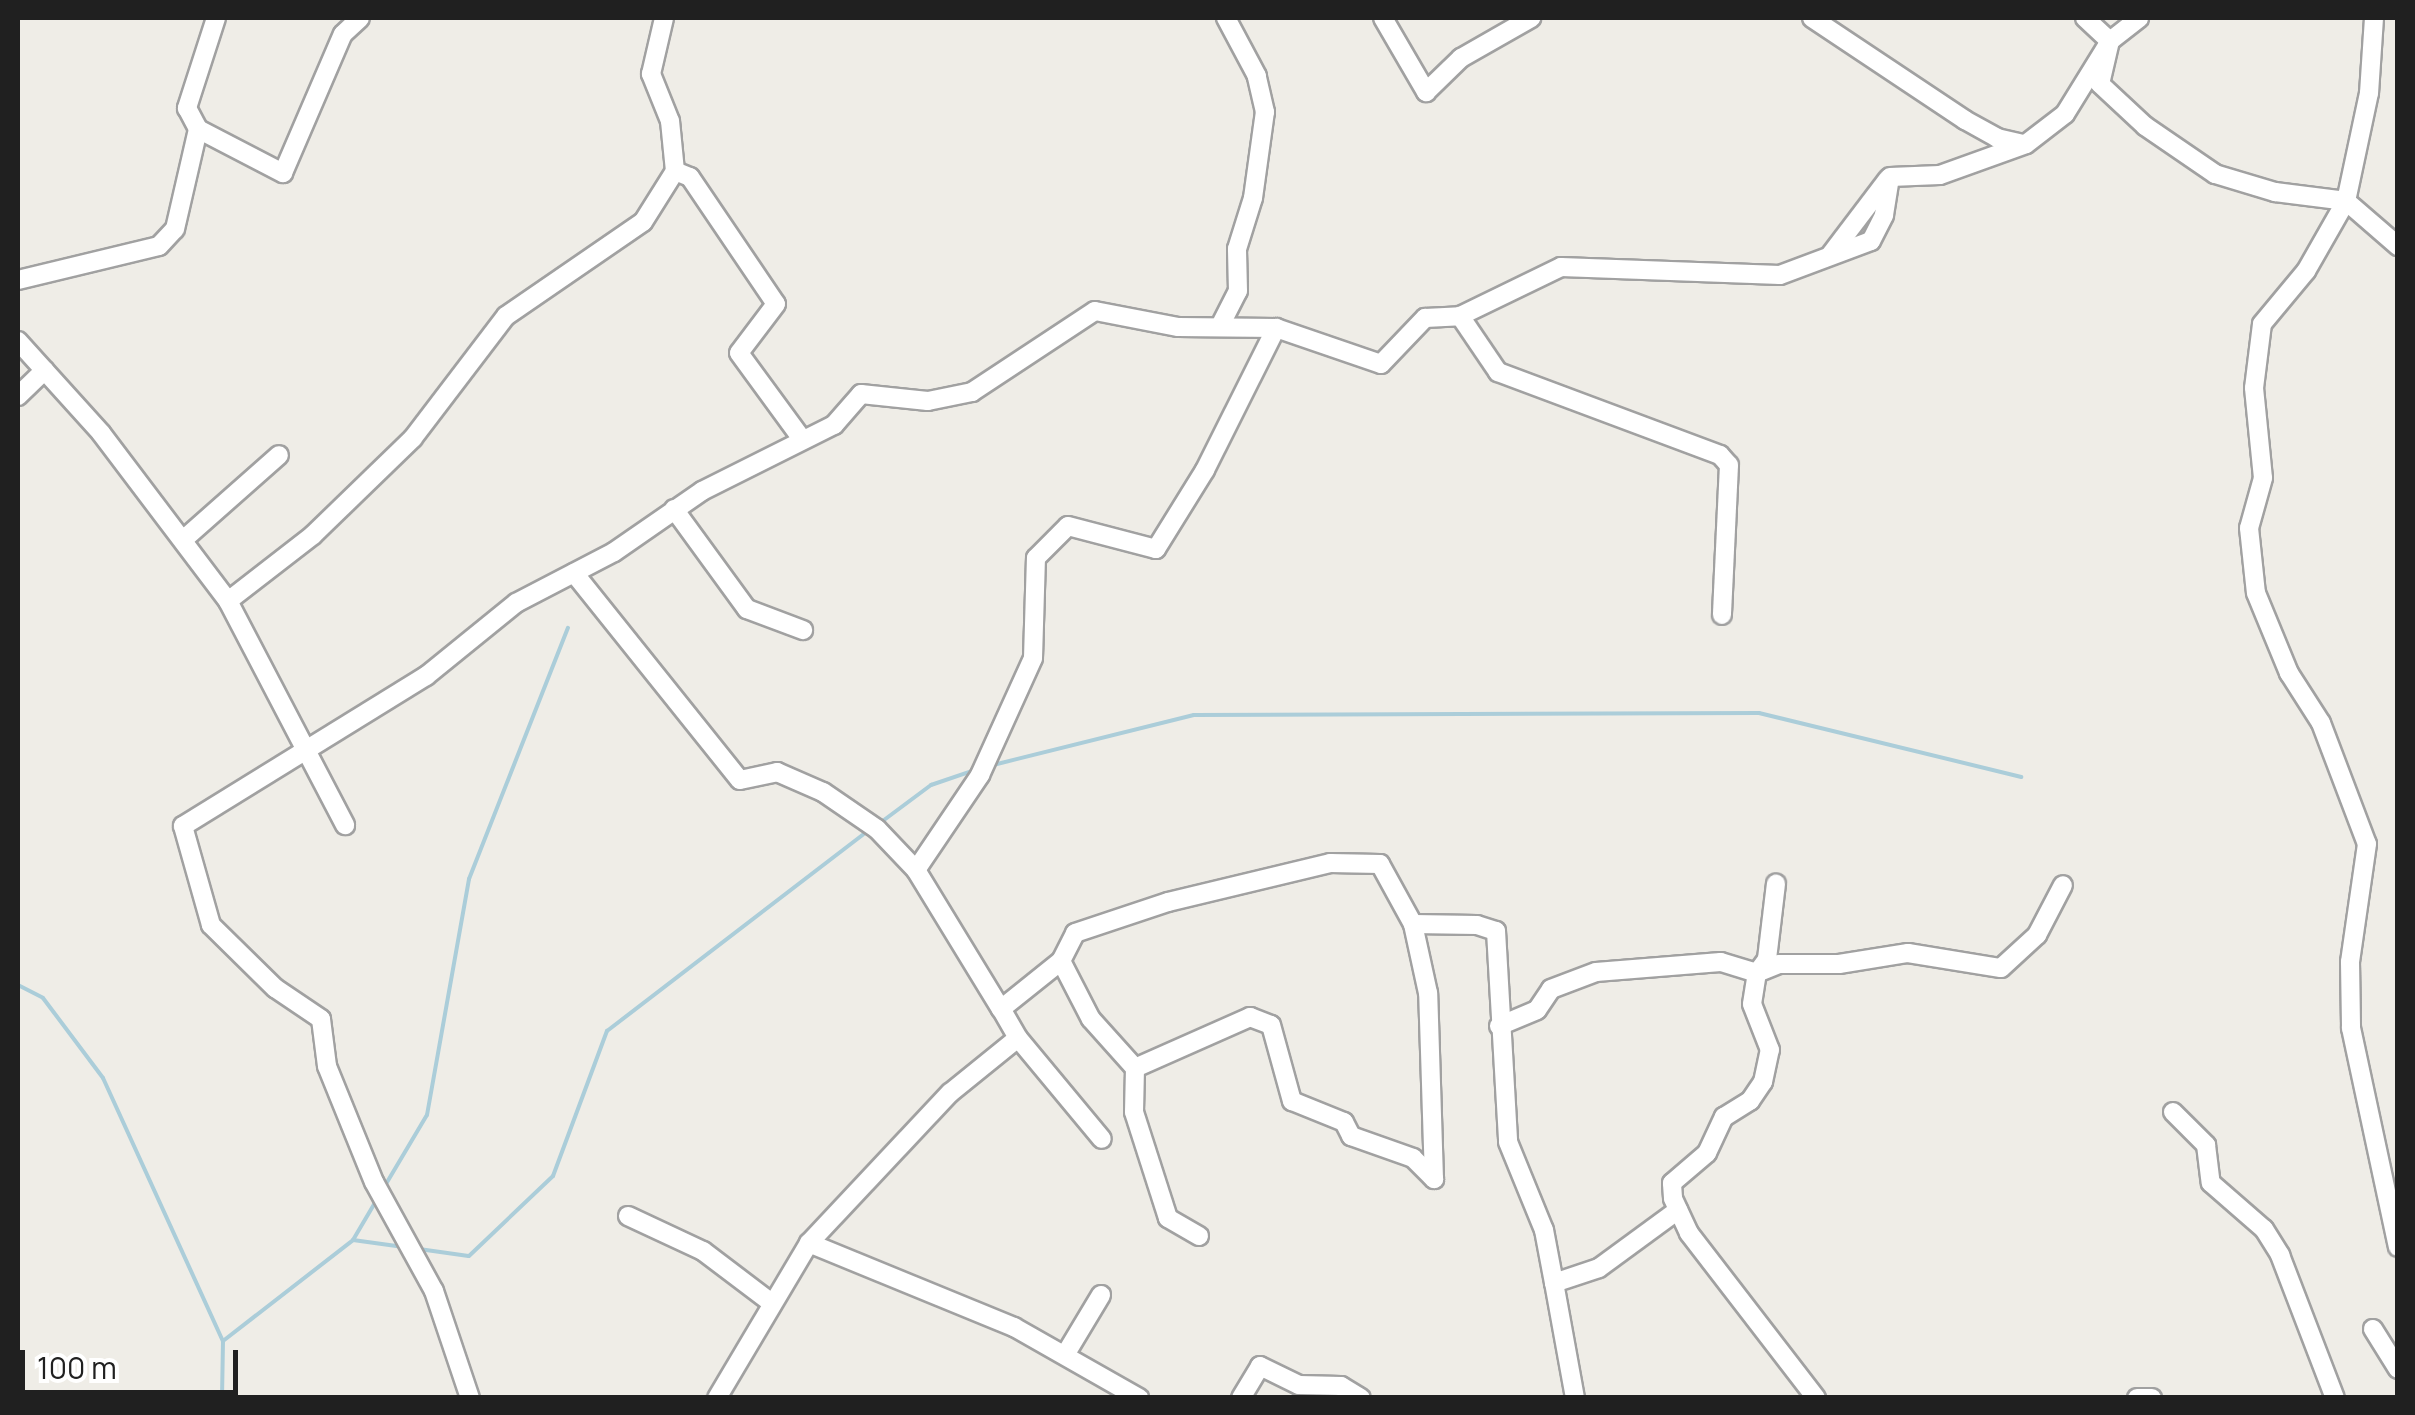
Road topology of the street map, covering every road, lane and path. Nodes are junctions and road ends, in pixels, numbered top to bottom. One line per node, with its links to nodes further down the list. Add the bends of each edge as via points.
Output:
1 (216, 18): 12 (street, via 187,108)
2 (360, 18): 12 (street, via 344,34 284,173)
3 (664, 18): 14 (street, via 651,74 670,122)
4 (1226, 18): 19 (street, via 1257,76 1265,112 1238,249 1238,291)
5 (1383, 18): 6 (street, via 1426,92 1461,58)
6 (1531, 18)
7 (1812, 18): 13 (street, via 1966,120 2011,144)
8 (2085, 18): 11 (street)
9 (2140, 18): 11 (street)
10 (2374, 18): 15 (street, via 2369,93)
11 (2110, 42): 13 (street, via 2065,114); 15 (street, via 2100,84 2215,174 2275,192)
12 (198, 129): 17 (street, via 175,228 158,246)
13 (2026, 144): 18 (street, via 1940,174 1890,177 1884,215 1870,241 1780,275 1561,268)
14 (675, 171): 24 (street, via 690,177 776,304 739,354); 29 (street, via 643,222 506,316 413,438 313,534)
15 (2346, 202): 16 (street); 50 (street, via 2306,271 2262,324 2254,388 2264,478 2249,528 2250,560 2289,673 2321,723 2367,844 2350,962 2351,1028)
16 (2398, 246)
17 (18, 280)
18 (1460, 316): 20 (street, via 1425,318 1381,364); 30 (street, via 1498,372 1720,454 1729,465)
19 (1220, 326): 20 (street); 24 (street, via 1178,327 1095,311 972,392 928,401 861,394 834,425)
20 (1276, 328): 34 (street, via 1205,470 1156,550 1068,526 1036,558 1033,658 983,768)
21 (18, 341): 22 (street)
22 (45, 370): 23 (street); 27 (street)
23 (18, 396)
24 (802, 439): 26 (street)
25 (278, 456): 27 (street)
26 (674, 509): 28 (street); 31 (street, via 747,610)
27 (183, 540): 29 (street)
28 (574, 573): 32 (street, via 516,603 426,676); 34 (street, via 740,780 777,772 823,792 874,827)
29 (228, 601): 32 (street)
30 (1722, 615)
31 (803, 630)
32 (307, 750): 33 (street); 57 (street, via 183,826 211,925 274,988 321,1019 328,1066 374,1182 408,1233 462,1362)
33 (344, 825)
34 (916, 870): 40 (street)
35 (1776, 884): 39 (street, via 1768,959)
36 (2062, 885): 39 (street, via 2037,935 2001,968 1908,953 1840,964 1779,964)
37 (1412, 924): 38 (street, via 1380,864 1330,863 1168,902 1075,934); 41 (street, via 1477,924 1496,931); 43 (street, via 1428,993 1434,1179 1413,1158 1351,1136 1344,1122 1292,1101 1270,1026 1250,1017)
38 (1061, 961): 40 (street); 43 (street, via 1091,1019)
39 (1757, 974): 41 (street, via 1721,962 1596,972 1550,989 1537,1010); 46 (street, via 1752,1004 1770,1050 1763,1082 1750,1101 1724,1117 1707,1153 1672,1183)
40 (1001, 1009): 42 (street)
41 (1499, 1026): 51 (street, via 1510,1096 1508,1142 1544,1230)
42 (1018, 1038): 45 (street); 49 (street, via 950,1093)
43 (1134, 1068): 48 (street, via 1134,1112 1168,1218)
44 (2173, 1112): 66 (street, via 2206,1145 2211,1184 2264,1229 2280,1256)
45 (1102, 1139)
46 (1678, 1210): 51 (street, via 1599,1268); 63 (street)
47 (628, 1216): 53 (street, via 703,1251)
48 (1199, 1236)
49 (809, 1243): 53 (street); 55 (street, via 930,1288)
50 (2398, 1247)
51 (1554, 1284): 62 (street)
52 (1101, 1295): 55 (street)
53 (769, 1301): 58 (street)
54 (2373, 1329): 56 (street)
55 (1065, 1355): 59 (street)
56 (2398, 1369)
57 (470, 1398)
58 (717, 1398)
59 (1139, 1398)
60 (1241, 1398): 61 (street, via 1260,1366 1298,1385 1341,1386)
61 (1361, 1398)
62 (1576, 1398)
63 (1816, 1398)
64 (2137, 1398): 65 (street)
65 (2152, 1398)
66 (2335, 1398)

